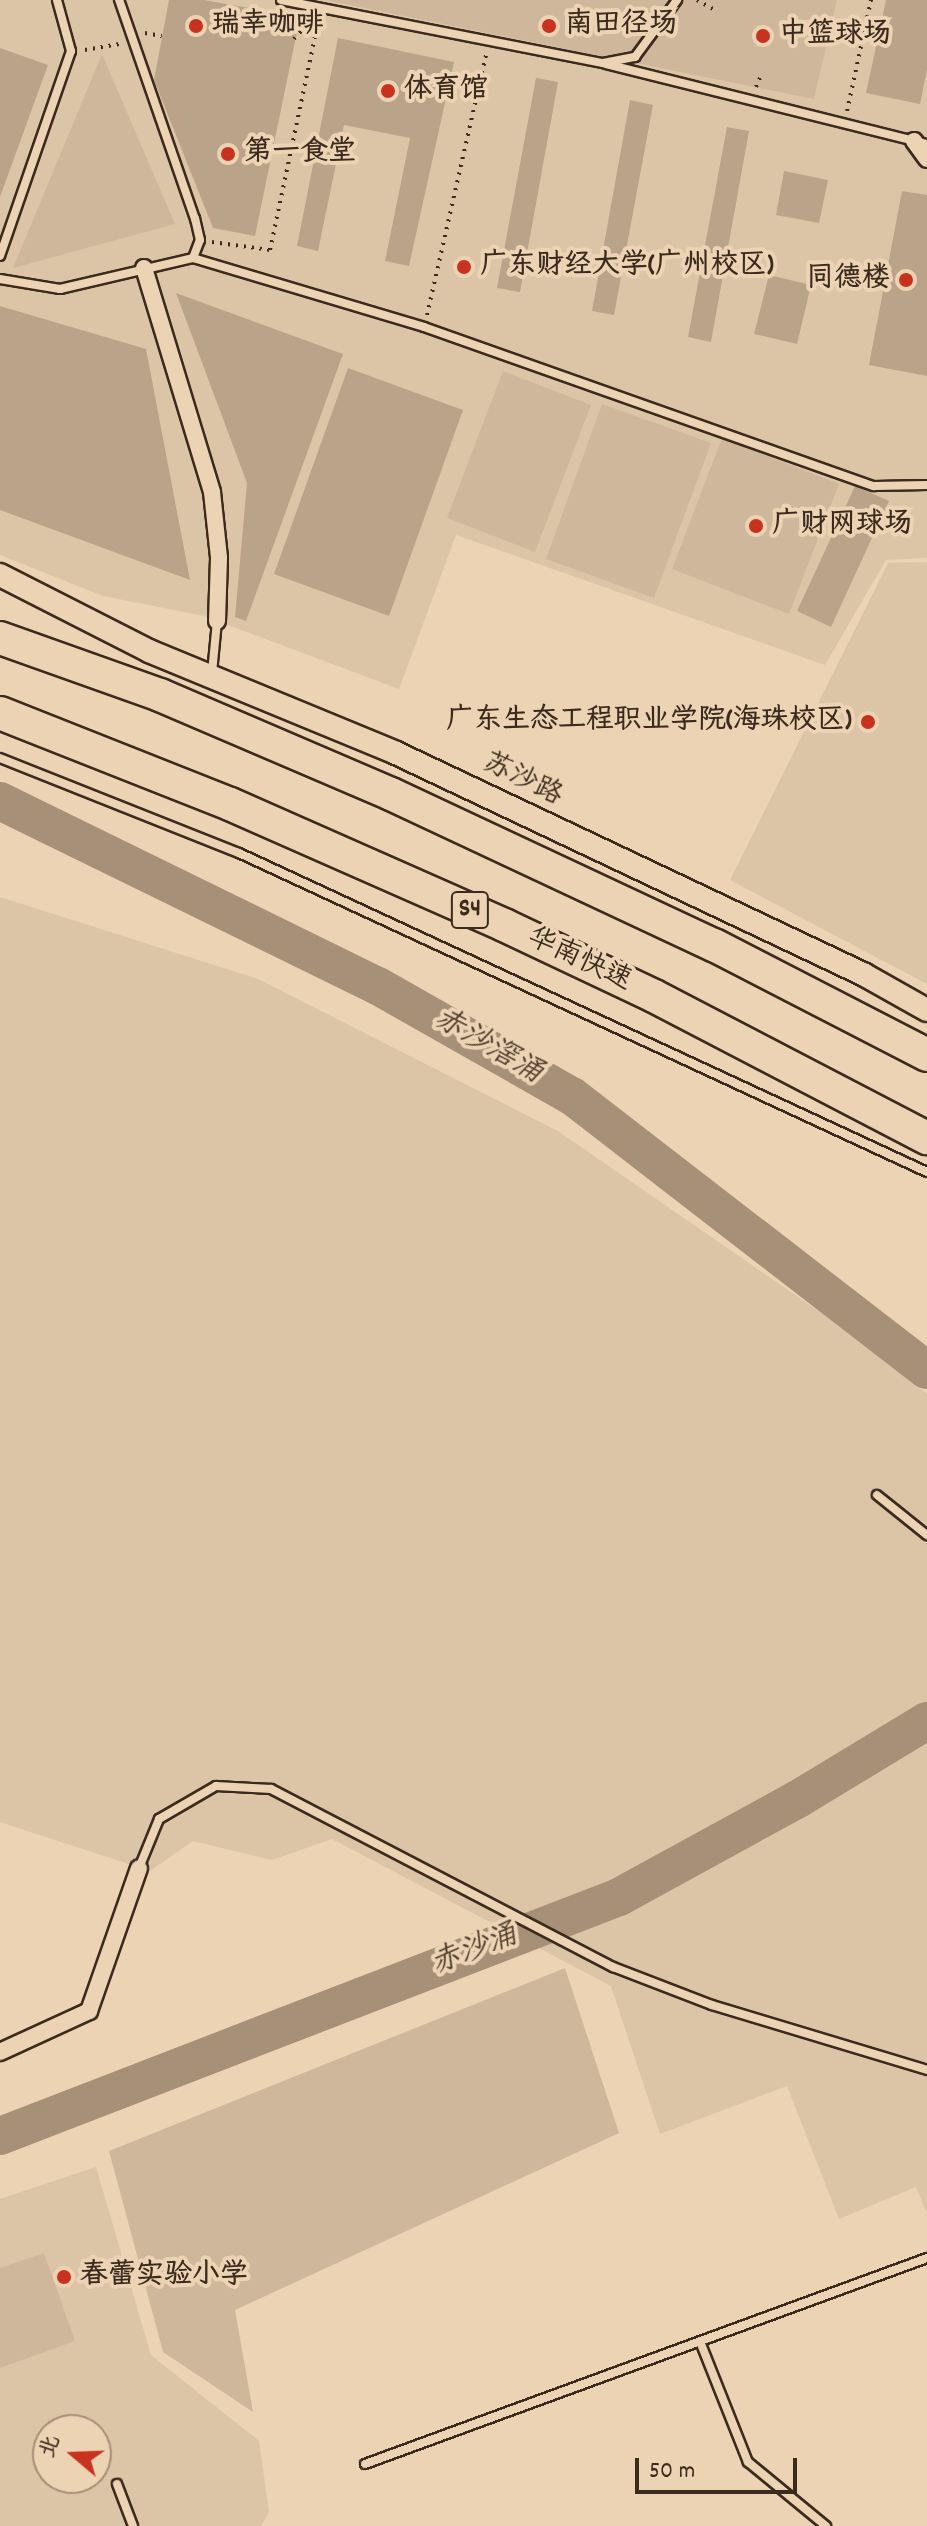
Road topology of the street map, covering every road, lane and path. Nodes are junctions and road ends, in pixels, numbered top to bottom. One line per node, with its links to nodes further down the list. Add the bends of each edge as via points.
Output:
1 (57, 0): 16 (lane, via 71,51)
2 (119, 0): 15 (lane)
3 (281, 0): 7 (lane)
4 (677, 0): 11 (lane, via 635,57)
5 (697, 0): 8 (path)
6 (871, 0): 12 (path)
7 (321, 8): 9 (path); 10 (lane); 15 (path, via 270,250)
8 (713, 9)
9 (294, 39)
10 (490, 41): 11 (lane); 20 (path)
11 (603, 63): 12 (lane)
12 (845, 123): 13 (lane)
13 (920, 142): 14 (street)
14 (927, 159)
15 (200, 240): 17 (lane)
16 (0, 256)
17 (193, 258): 18 (lane); 20 (lane)
18 (144, 268): 19 (lane, via 60,289); 23 (street, via 212,492 219,558)
19 (0, 279)
20 (424, 327): 21 (lane, via 874,486)
21 (927, 485)
22 (0, 575): 26 (street, 苏沙路, via 149,651)
23 (217, 621): 26 (lane)
24 (0, 622): 27 (highway)
25 (0, 638): 27 (highway)
26 (212, 673): 30 (street, 苏沙路, via 396,753 863,974)
27 (160, 695): 31 (highway, via 391,794 714,945)
28 (0, 713): 32 (highway, 华南快速 / S4, via 216,799 475,913 654,996)
29 (0, 758): 35 (lane, via 295,878)
30 (927, 1010)
31 (927, 1055)
32 (871, 1108): 33 (highway, 华南快速 / S4); 34 (highway)
33 (927, 1138)
34 (927, 1147)
35 (927, 1172)
36 (877, 1495): 37 (lane)
37 (927, 1535)
38 (139, 1868): 39 (street, via 89,2011); 40 (lane, via 159,1819 216,1786 271,1789 613,1967 712,2005)
39 (0, 2052)
40 (927, 2070)
41 (927, 2258): 42 (lane)
42 (701, 2344): 43 (lane); 46 (lane, via 748,2462)
43 (365, 2464)
44 (117, 2484): 45 (lane)
45 (133, 2526)
46 (826, 2526)

